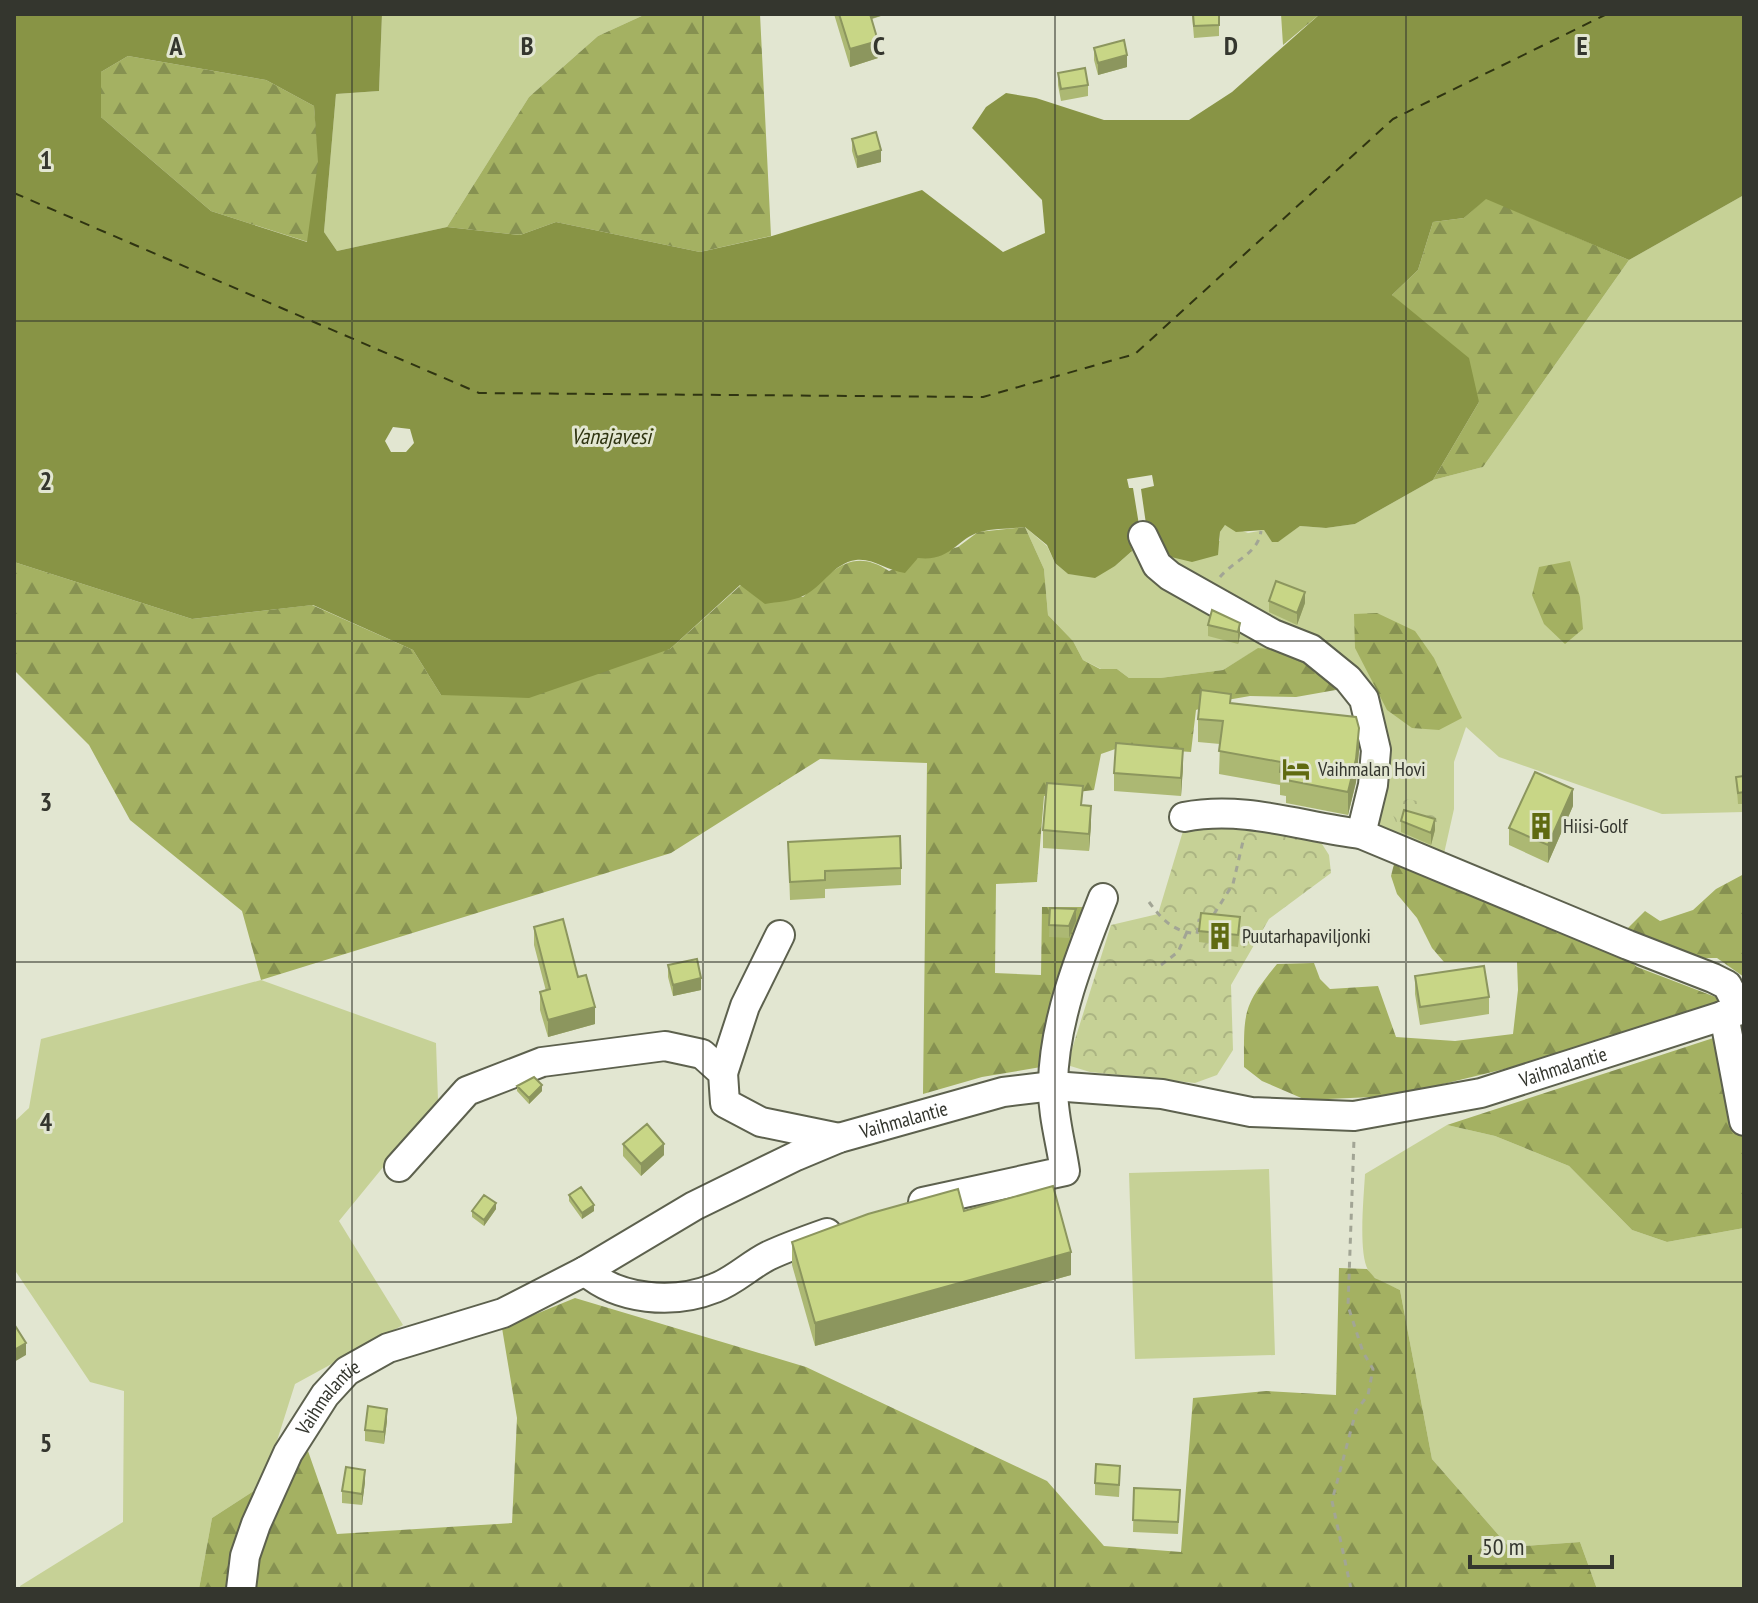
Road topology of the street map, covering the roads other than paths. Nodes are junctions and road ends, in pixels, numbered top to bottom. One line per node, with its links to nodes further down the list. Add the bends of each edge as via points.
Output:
1 (1143, 536): 3 (street, via 1157,565 1210,600 1311,649 1364,699 1376,750)
2 (1184, 817): 3 (street, via 1247,814)
3 (1361, 834): 6 (street, via 1713,978 1727,985)
4 (1103, 898): 8 (street, via 1058,1036)
5 (780, 935): 7 (street, via 745,1006)
6 (1736, 1011): 8 (street, Vaihmalantie, via 1481,1093 1354,1116 1251,1112 1162,1094); 9 (street)
7 (723, 1073): 10 (street, via 725,1103 761,1122); 11 (street, via 702,1054 665,1046 542,1062 467,1091)
8 (1053, 1086): 10 (street, Vaihmalantie, via 1003,1092); 12 (street, via 1065,1171)
9 (1744, 1121)
10 (839, 1138): 14 (street, Vaihmalantie, via 694,1206)
11 (399, 1167)
12 (892, 1210)
13 (849, 1225): 14 (street, via 765,1257 714,1289 667,1299 621,1292)
14 (585, 1271): 15 (street, Vaihmalantie, via 503,1313 388,1348 347,1371 288,1453 256,1524)
15 (241, 1589)

